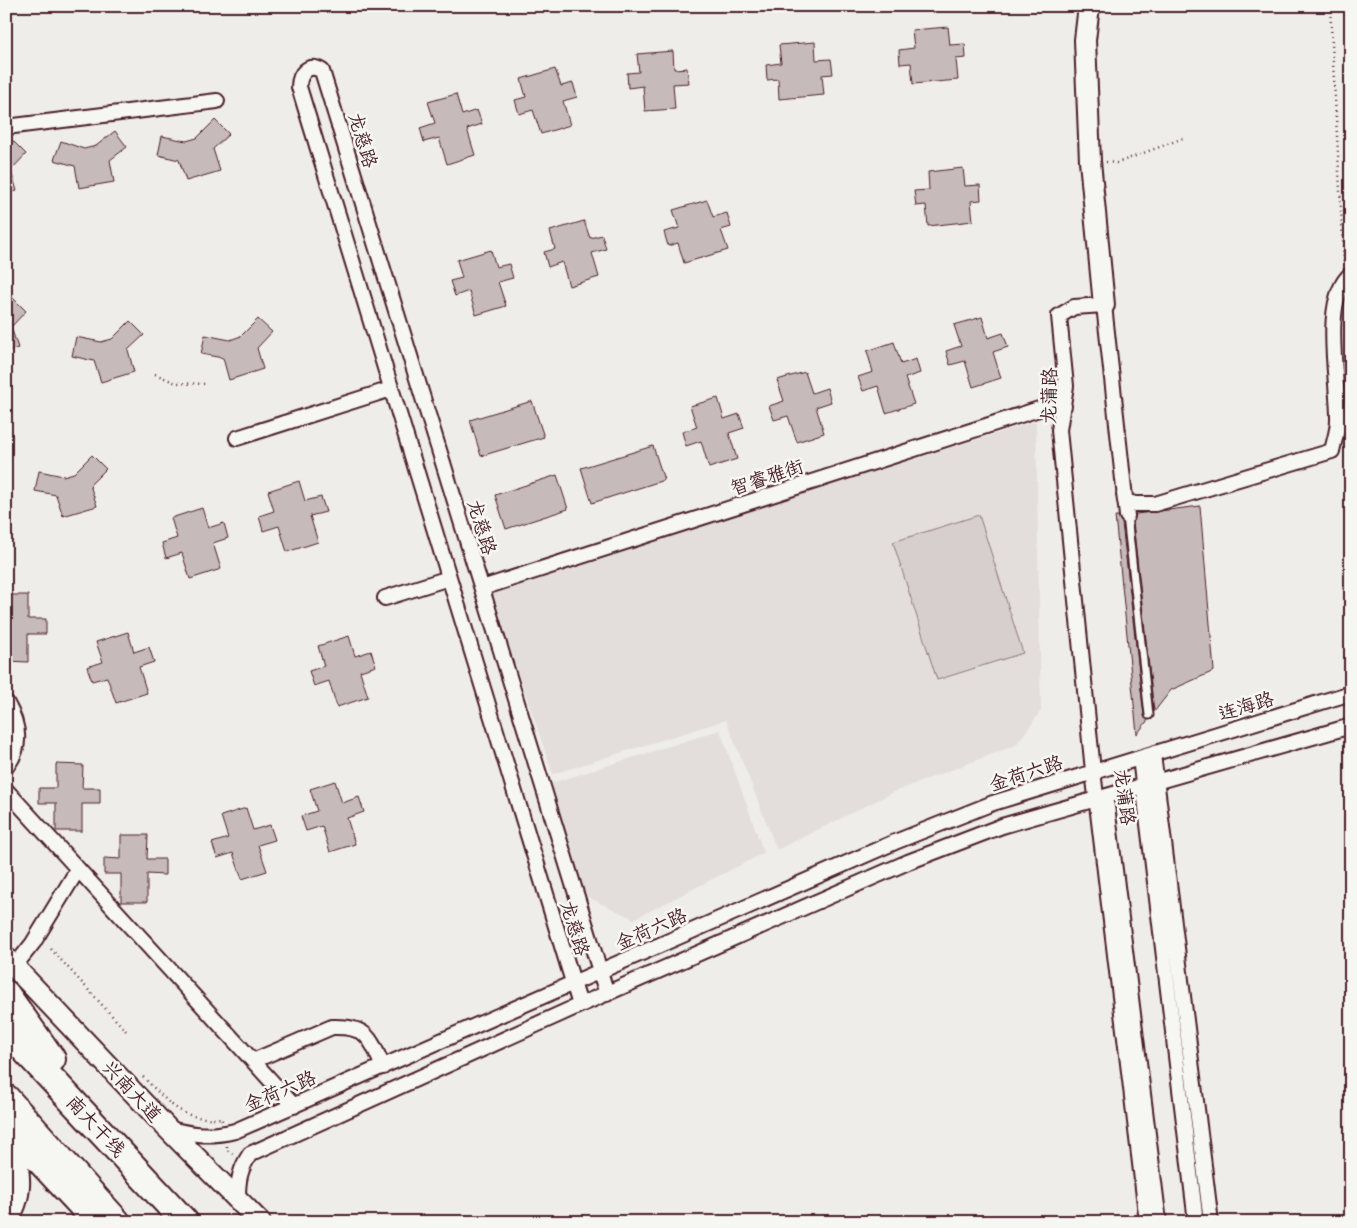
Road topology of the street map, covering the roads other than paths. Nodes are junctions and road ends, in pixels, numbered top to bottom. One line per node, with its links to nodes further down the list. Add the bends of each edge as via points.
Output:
1 (1089, 6): 5 (main road, via 1085,40 1090,161)
2 (217, 101): 3 (street)
3 (6, 127)
4 (1348, 277): 10 (street, via 1336,298 1332,335 1338,423 1332,451 1156,504)
5 (1105, 312): 6 (street, via 1074,307 1059,316); 10 (street)
6 (1063, 319): 8 (street, 龙蒲路); 21 (street, 龙蒲路, via 1072,388 1067,430)
7 (391, 388): 9 (street); 12 (street, 龙慈路); 13 (street, 龙慈路, via 299,87 302,72 317,68 322,71)
8 (1064, 406): 13 (street, 智睿雅街, via 1039,409); 21 (street, 龙蒲路, via 1059,430)
9 (237, 438)
10 (1125, 501): 11 (street)
11 (1127, 516): 17 (lane)
12 (449, 578): 14 (street); 28 (street, 龙慈路)
13 (482, 588): 27 (street, 龙慈路)
14 (385, 598)
15 (1351, 694): 19 (street, 连海路)
16 (6, 702): 20 (street, via 16,720 18,739 14,757)
17 (1149, 715)
18 (1351, 726): 22 (street)
19 (1146, 756): 21 (street, 金荷六路); 22 (street, 龙蒲路)
20 (6, 768)
21 (1098, 770): 24 (street, 龙蒲路); 27 (street, 金荷六路, via 993,803 895,842)
22 (1150, 784): 24 (street); 48 (street, 龙蒲路); 49 (street, 龙蒲路)
23 (6, 790): 25 (street)
24 (1101, 798): 30 (street, via 1002,826 908,862); 46 (street, 龙蒲路); 47 (street, 龙蒲路)
25 (78, 869): 26 (street, via 33,943); 33 (street)
26 (10, 962): 37 (main road, 兴南大道)
27 (600, 972): 28 (street, 金荷六路); 30 (street, 龙慈路)
28 (572, 985): 31 (street, 龙慈路); 34 (street, 金荷六路)
29 (6, 994): 39 (highway)
30 (607, 994): 31 (street)
31 (580, 1005): 40 (street, via 250,1154 238,1180)
32 (6, 1030): 39 (highway, 南大干线)
33 (253, 1061): 34 (street, via 332,1027 345,1026 358,1029 370,1038); 36 (street)
34 (383, 1067): 36 (street, 金荷六路)
35 (6, 1098): 43 (highway)
36 (294, 1106): 37 (street, 金荷六路, via 219,1135 190,1135)
37 (167, 1128): 40 (main road, 兴南大道)
38 (9, 1131): 41 (main road, via 21,1182 18,1198); 42 (main road)
39 (104, 1134): 44 (highway, 南大干线)
40 (238, 1197): 45 (main road, 兴南大道)
41 (6, 1221)
42 (93, 1222)
43 (118, 1222)
44 (185, 1222)
45 (260, 1222)
46 (1147, 1222)
47 (1160, 1222)
48 (1196, 1222)
49 (1210, 1222)

